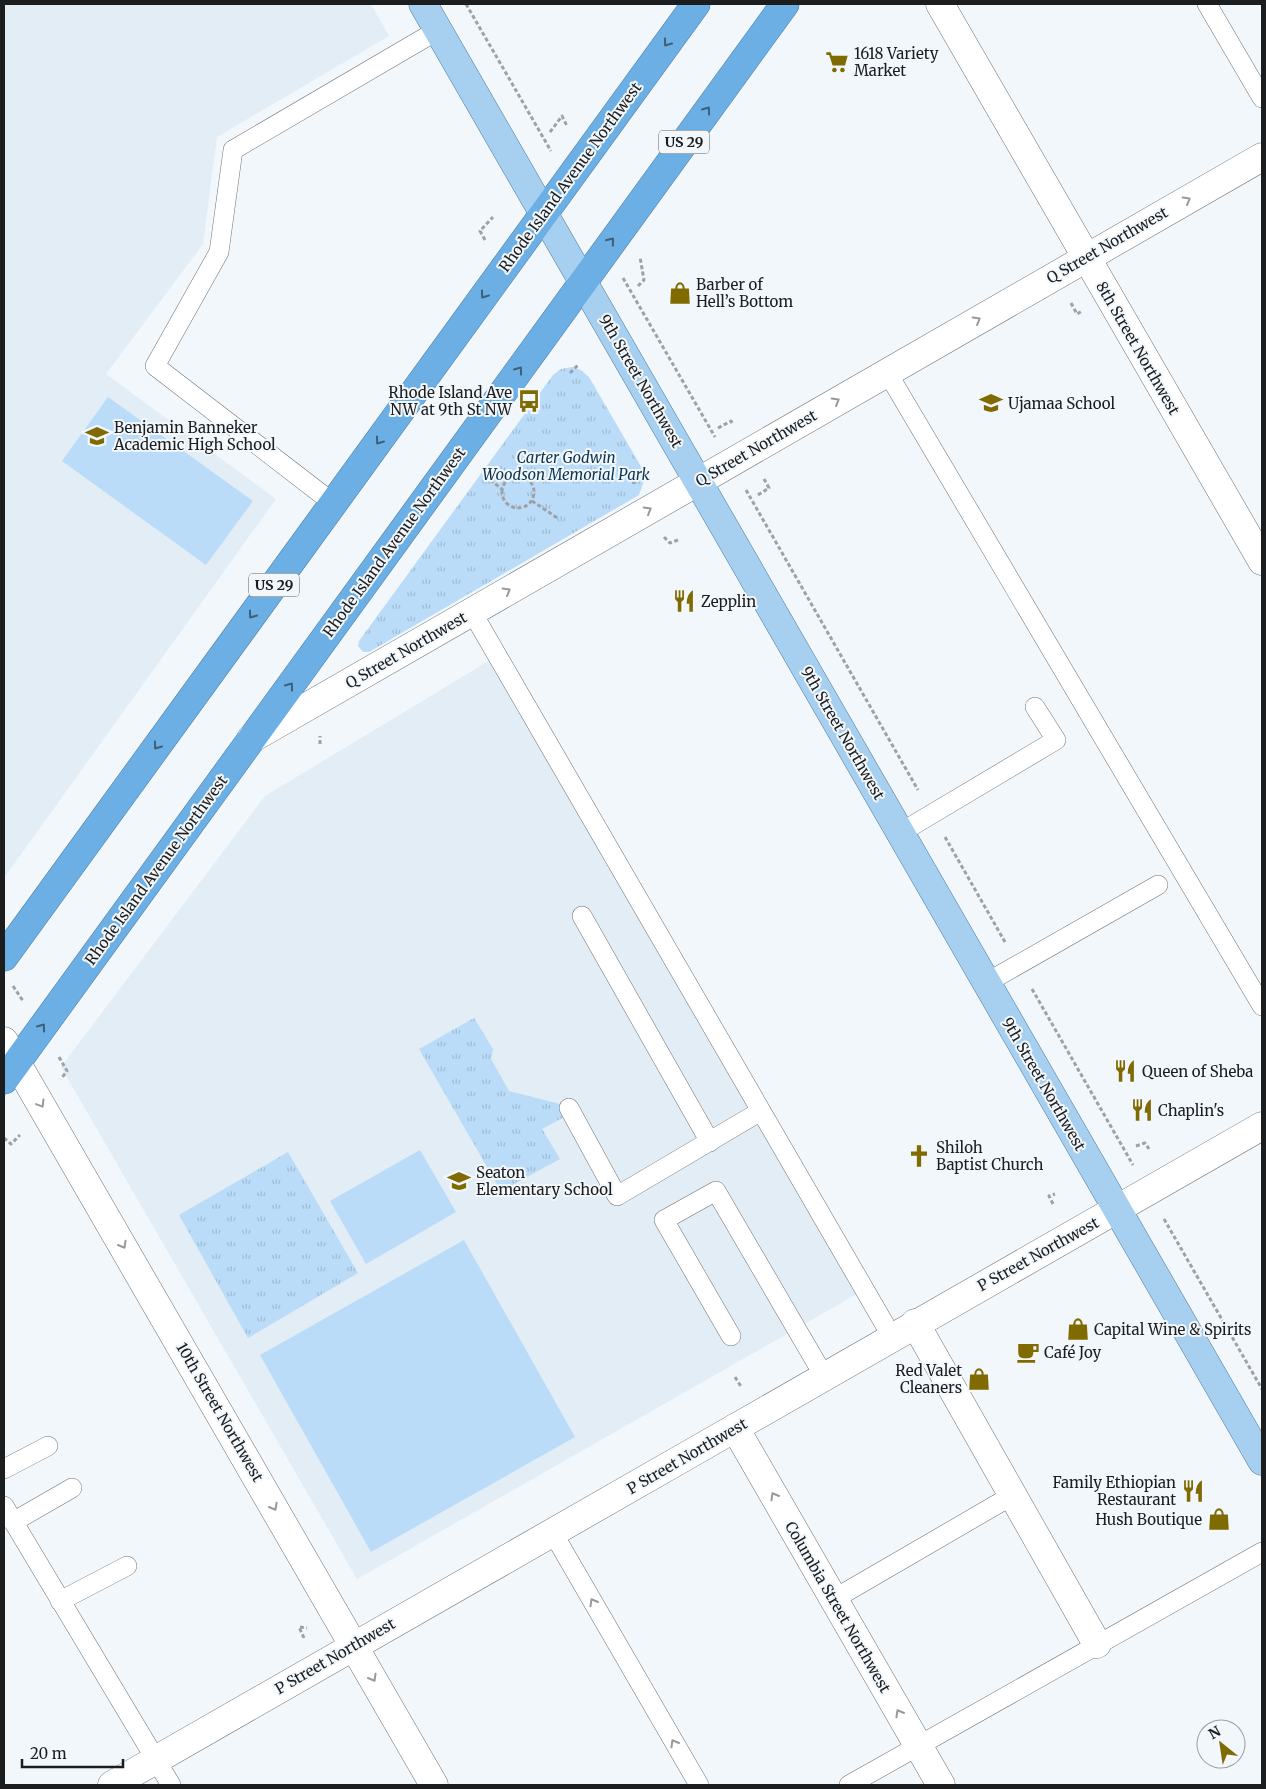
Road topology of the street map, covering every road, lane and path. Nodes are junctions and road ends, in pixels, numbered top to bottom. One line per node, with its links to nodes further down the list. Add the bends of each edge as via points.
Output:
1 (423, 4): 7 (main road, 9th Street Northwest)
2 (466, 4): 12 (path)
3 (696, 4): 12 (highway, Rhode Island Avenue Northwest / US 29, one-way to 12)
4 (785, 4): 16 (highway, Rhode Island Avenue Northwest / US 29, one-way to 4)
5 (940, 4): 18 (street, 8th Street Northwest)
6 (1207, 4): 8 (lane)
7 (438, 30): 13 (main road, 9th Street Northwest); 33 (lane, via 233,150 219,252 154,366)
8 (1262, 98)
9 (570, 130): 10 (path, via 562,116)
10 (550, 132)
11 (1262, 156): 18 (street, Q Street Northwest, one-way to 11)
12 (568, 180): 13 (highway, Rhode Island Avenue Northwest / US 29)
13 (544, 213): 19 (main road, 9th Street Northwest); 33 (highway, Rhode Island Avenue Northwest / US 29, one-way to 33)
14 (493, 217): 15 (path, via 480,231)
15 (489, 247)
16 (606, 248): 19 (highway, Rhode Island Avenue Northwest / US 29); 26 (path)
17 (639, 249): 20 (path, via 644,280)
18 (1086, 257): 24 (street, Q Street Northwest, one-way to 18); 37 (street, 8th Street Northwest)
19 (583, 281): 29 (main road, 9th Street Northwest); 41 (highway, Rhode Island Avenue Northwest / US 29, one-way to 19)
20 (638, 286)
21 (1069, 301): 22 (path, via 1077,314)
22 (1087, 308)
23 (578, 365): 25 (path)
24 (887, 372): 26 (street, Q Street Northwest, one-way to 24); 52 (lane)
25 (570, 373)
26 (730, 463): 29 (street, Q Street Northwest); 43 (path)
27 (485, 476): 30 (path)
28 (764, 478): 31 (path, via 769,488)
29 (699, 481): 38 (street, Q Street Northwest, one-way to 29); 44 (main road, 9th Street Northwest)
30 (502, 489): 32 (path, via 504,500 512,506 523,507); 32 (path, via 512,476 522,476 534,486)
31 (758, 494)
32 (532, 501): 34 (path)
33 (333, 503): 47 (highway, Rhode Island Avenue Northwest / US 29, one-way to 47)
34 (559, 519)
35 (663, 537): 36 (path, via 670,543)
36 (678, 540)
37 (1262, 561)
38 (472, 612): 41 (street, Q Street Northwest); 57 (lane)
39 (1035, 707): 43 (lane, via 1056,740)
40 (320, 733): 42 (path)
41 (251, 739): 54 (highway, Rhode Island Avenue Northwest / US 29, one-way to 41)
42 (320, 744)
43 (932, 814): 44 (lane); 48 (path)
44 (900, 833): 49 (main road, 9th Street Northwest)
45 (1158, 885): 48 (lane)
46 (582, 916): 61 (lane)
47 (4, 957)
48 (1018, 965): 49 (lane); 64 (path)
49 (986, 983): 67 (main road, 9th Street Northwest)
50 (13, 986): 51 (path)
51 (26, 1006)
52 (1262, 1006)
53 (57, 1054): 55 (path, via 67,1071)
54 (8, 1061): 90 (street, 10th Street Northwest, one-way to 90)
55 (59, 1082)
56 (569, 1108): 61 (lane, via 617,1196)
57 (761, 1111): 61 (lane); 71 (lane)
58 (1262, 1126): 67 (street, P Street Northwest)
59 (20, 1135): 60 (path, via 11,1144)
60 (4, 1138)
61 (710, 1142)
62 (1136, 1146): 63 (path, via 1145,1143)
63 (1149, 1149)
64 (1126, 1152)
65 (1055, 1194): 66 (path, via 1049,1196)
66 (1053, 1204)
67 (1116, 1210): 69 (street, P Street Northwest); 78 (main road, 9th Street Northwest)
68 (1164, 1219): 75 (path)
69 (915, 1324): 71 (street, P Street Northwest); 81 (street)
70 (731, 1336): 73 (lane, via 664,1220 716,1191)
71 (892, 1338): 73 (street, P Street Northwest)
72 (735, 1376): 74 (path)
73 (824, 1376): 76 (street, P Street Northwest)
74 (742, 1388)
75 (1262, 1389)
76 (735, 1428): 83 (street, P Street Northwest); 86 (street, Columbia Street Northwest, one-way to 76)
77 (48, 1446): 79 (lane)
78 (1262, 1461)
79 (4, 1469)
80 (72, 1488): 82 (lane)
81 (1013, 1495): 86 (lane); 91 (street)
82 (8, 1514): 87 (lane)
83 (553, 1533): 90 (street, P Street Northwest); 97 (lane, one-way to 83)
84 (1262, 1552): 91 (lane)
85 (127, 1566): 87 (lane)
86 (834, 1599): 92 (street, Columbia Street Northwest, one-way to 86)
87 (60, 1601): 93 (lane)
88 (307, 1628): 89 (path, via 299,1627)
89 (304, 1638)
90 (354, 1644): 93 (street, P Street Northwest); 96 (street, 10th Street Northwest, one-way to 96)
91 (1097, 1644): 92 (lane)
92 (918, 1745): 98 (lane); 99 (street, Columbia Street Northwest)
93 (156, 1760): 94 (street, P Street Northwest); 95 (lane)
94 (112, 1785)
95 (171, 1785)
96 (434, 1785)
97 (699, 1785)
98 (849, 1785)
99 (941, 1785)

